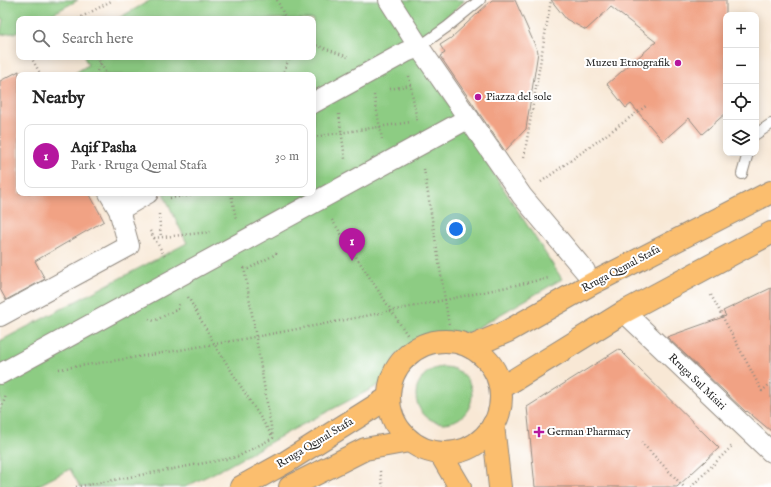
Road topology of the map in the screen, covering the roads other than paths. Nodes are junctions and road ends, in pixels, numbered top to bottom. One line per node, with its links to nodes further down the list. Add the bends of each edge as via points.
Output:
1 (389, 0): 3 (street)
2 (480, 0): 3 (lane, via 447,27)
3 (412, 49): 4 (street); 5 (street)
4 (316, 101)
5 (469, 118): 13 (street, via 520,193); 17 (street)
6 (771, 124): 7 (lane)
7 (759, 132)
8 (747, 156): 9 (lane)
9 (742, 174)
10 (771, 192): 16 (main road, Rruga Qemal Stafa, via 593,283 508,332)
11 (127, 199): 15 (street, via 129,246)
12 (771, 234): 14 (main road)
13 (585, 271)
14 (624, 312): 18 (main road); 22 (street, Rruga Sul Misiri)
15 (0, 316)
16 (471, 347): 18 (main road, via 485,357 495,371); 19 (main road, via 451,341 433,341 416,348 404,357 395,369)
17 (0, 374)
18 (501, 388): 20 (main road, via 499,414)
19 (388, 398): 21 (main road, via 391,414); 24 (main road, Rruga Qemal Stafa)
20 (493, 425): 23 (main road, via 483,438 470,447 456,452); 27 (main road)
21 (409, 441): 23 (main road, via 424,449); 25 (main road, via 365,449)
22 (771, 452)
23 (440, 453): 26 (main road)
24 (241, 487)
25 (290, 487)
26 (460, 487)
27 (500, 487)

